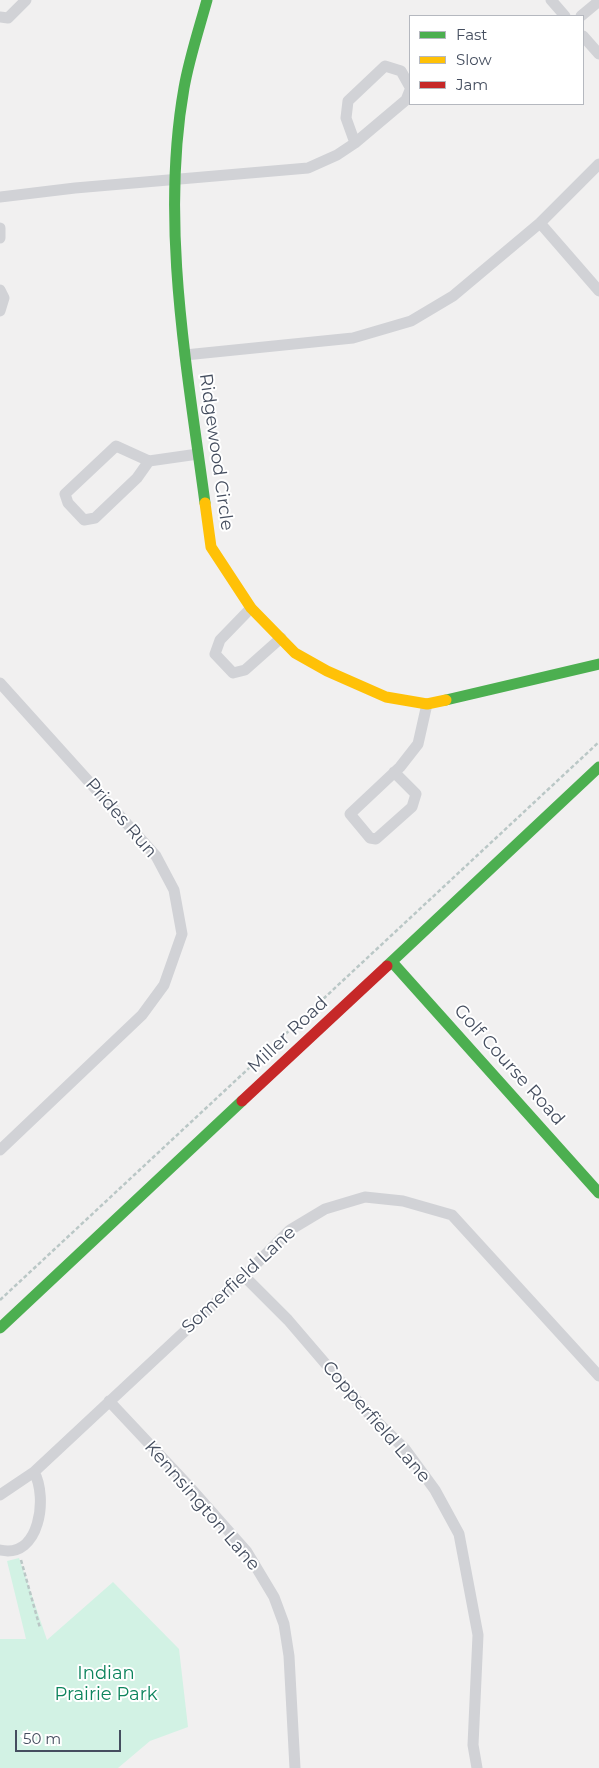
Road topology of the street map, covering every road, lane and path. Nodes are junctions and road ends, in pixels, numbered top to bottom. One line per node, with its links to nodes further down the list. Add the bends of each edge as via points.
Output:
1 (26, 0): 7 (street, via 8,18)
2 (207, 0): 14 (street, Ridgewood Circle, via 184,88)
3 (551, 0): 5 (street)
4 (599, 1): 6 (street)
5 (565, 15)
6 (582, 15)
7 (0, 16)
8 (584, 37): 9 (street)
9 (599, 54)
10 (409, 87): 12 (street, via 401,71 385,66 348,101 346,118)
11 (409, 92): 12 (street, via 406,100)
12 (355, 143): 14 (street, via 337,156 308,168)
13 (599, 164): 16 (street)
14 (175, 179): 15 (street); 22 (street, Ridgewood Circle, via 174,231)
15 (0, 197)
16 (540, 223): 20 (street); 22 (street, via 453,296 411,321 353,338)
17 (0, 228): 18 (street)
18 (0, 238)
19 (0, 290): 21 (street, via 4,298)
20 (599, 291)
21 (0, 310)
22 (185, 355): 23 (street, Ridgewood Circle)
23 (198, 454): 24 (street); 25 (street, Ridgewood Circle, via 210,547)
24 (149, 461): 24 (street, via 138,478 96,518 84,520 68,503 65,494 116,446)
25 (251, 608): 26 (street, Ridgewood Circle); 26 (street, via 220,640 215,654 224,666 233,673 245,670)
26 (280, 638): 29 (street, Ridgewood Circle, via 295,653 357,685 386,697)
27 (599, 664): 29 (street, Ridgewood Circle)
28 (0, 683): 34 (street, Prides Run, via 156,856 174,890 182,934 164,985 142,1015)
29 (427, 704): 32 (street, via 418,744)
30 (599, 742): 37 (path)
31 (599, 767): 33 (street, Miller Road)
32 (394, 772): 32 (street, via 350,814 370,838 376,839 412,807 416,794)
33 (392, 962): 35 (street, Golf Course Road); 38 (street, Miller Road)
34 (0, 1150)
35 (599, 1193)
36 (244, 1276): 39 (street, Somerfield Lane, via 290,1230 324,1209 365,1198 403,1201 452,1215); 40 (street, Somerfield Lane); 47 (street, Copperfield Lane, via 288,1320 366,1411 405,1449 435,1490 459,1534 478,1635 473,1745)
37 (0, 1300)
38 (0, 1328)
39 (599, 1376)
40 (109, 1401): 41 (street, Somerfield Lane); 46 (street, Kennsington Lane, via 247,1552 274,1597 284,1624 289,1656)
41 (34, 1472): 42 (street, Somerfield Lane); 43 (street, via 40,1483 40,1521 30,1539)
42 (0, 1495)
43 (18, 1548): 44 (street, via 11,1552); 45 (path)
44 (0, 1550)
45 (40, 1628)
46 (294, 1768)
47 (477, 1768)

